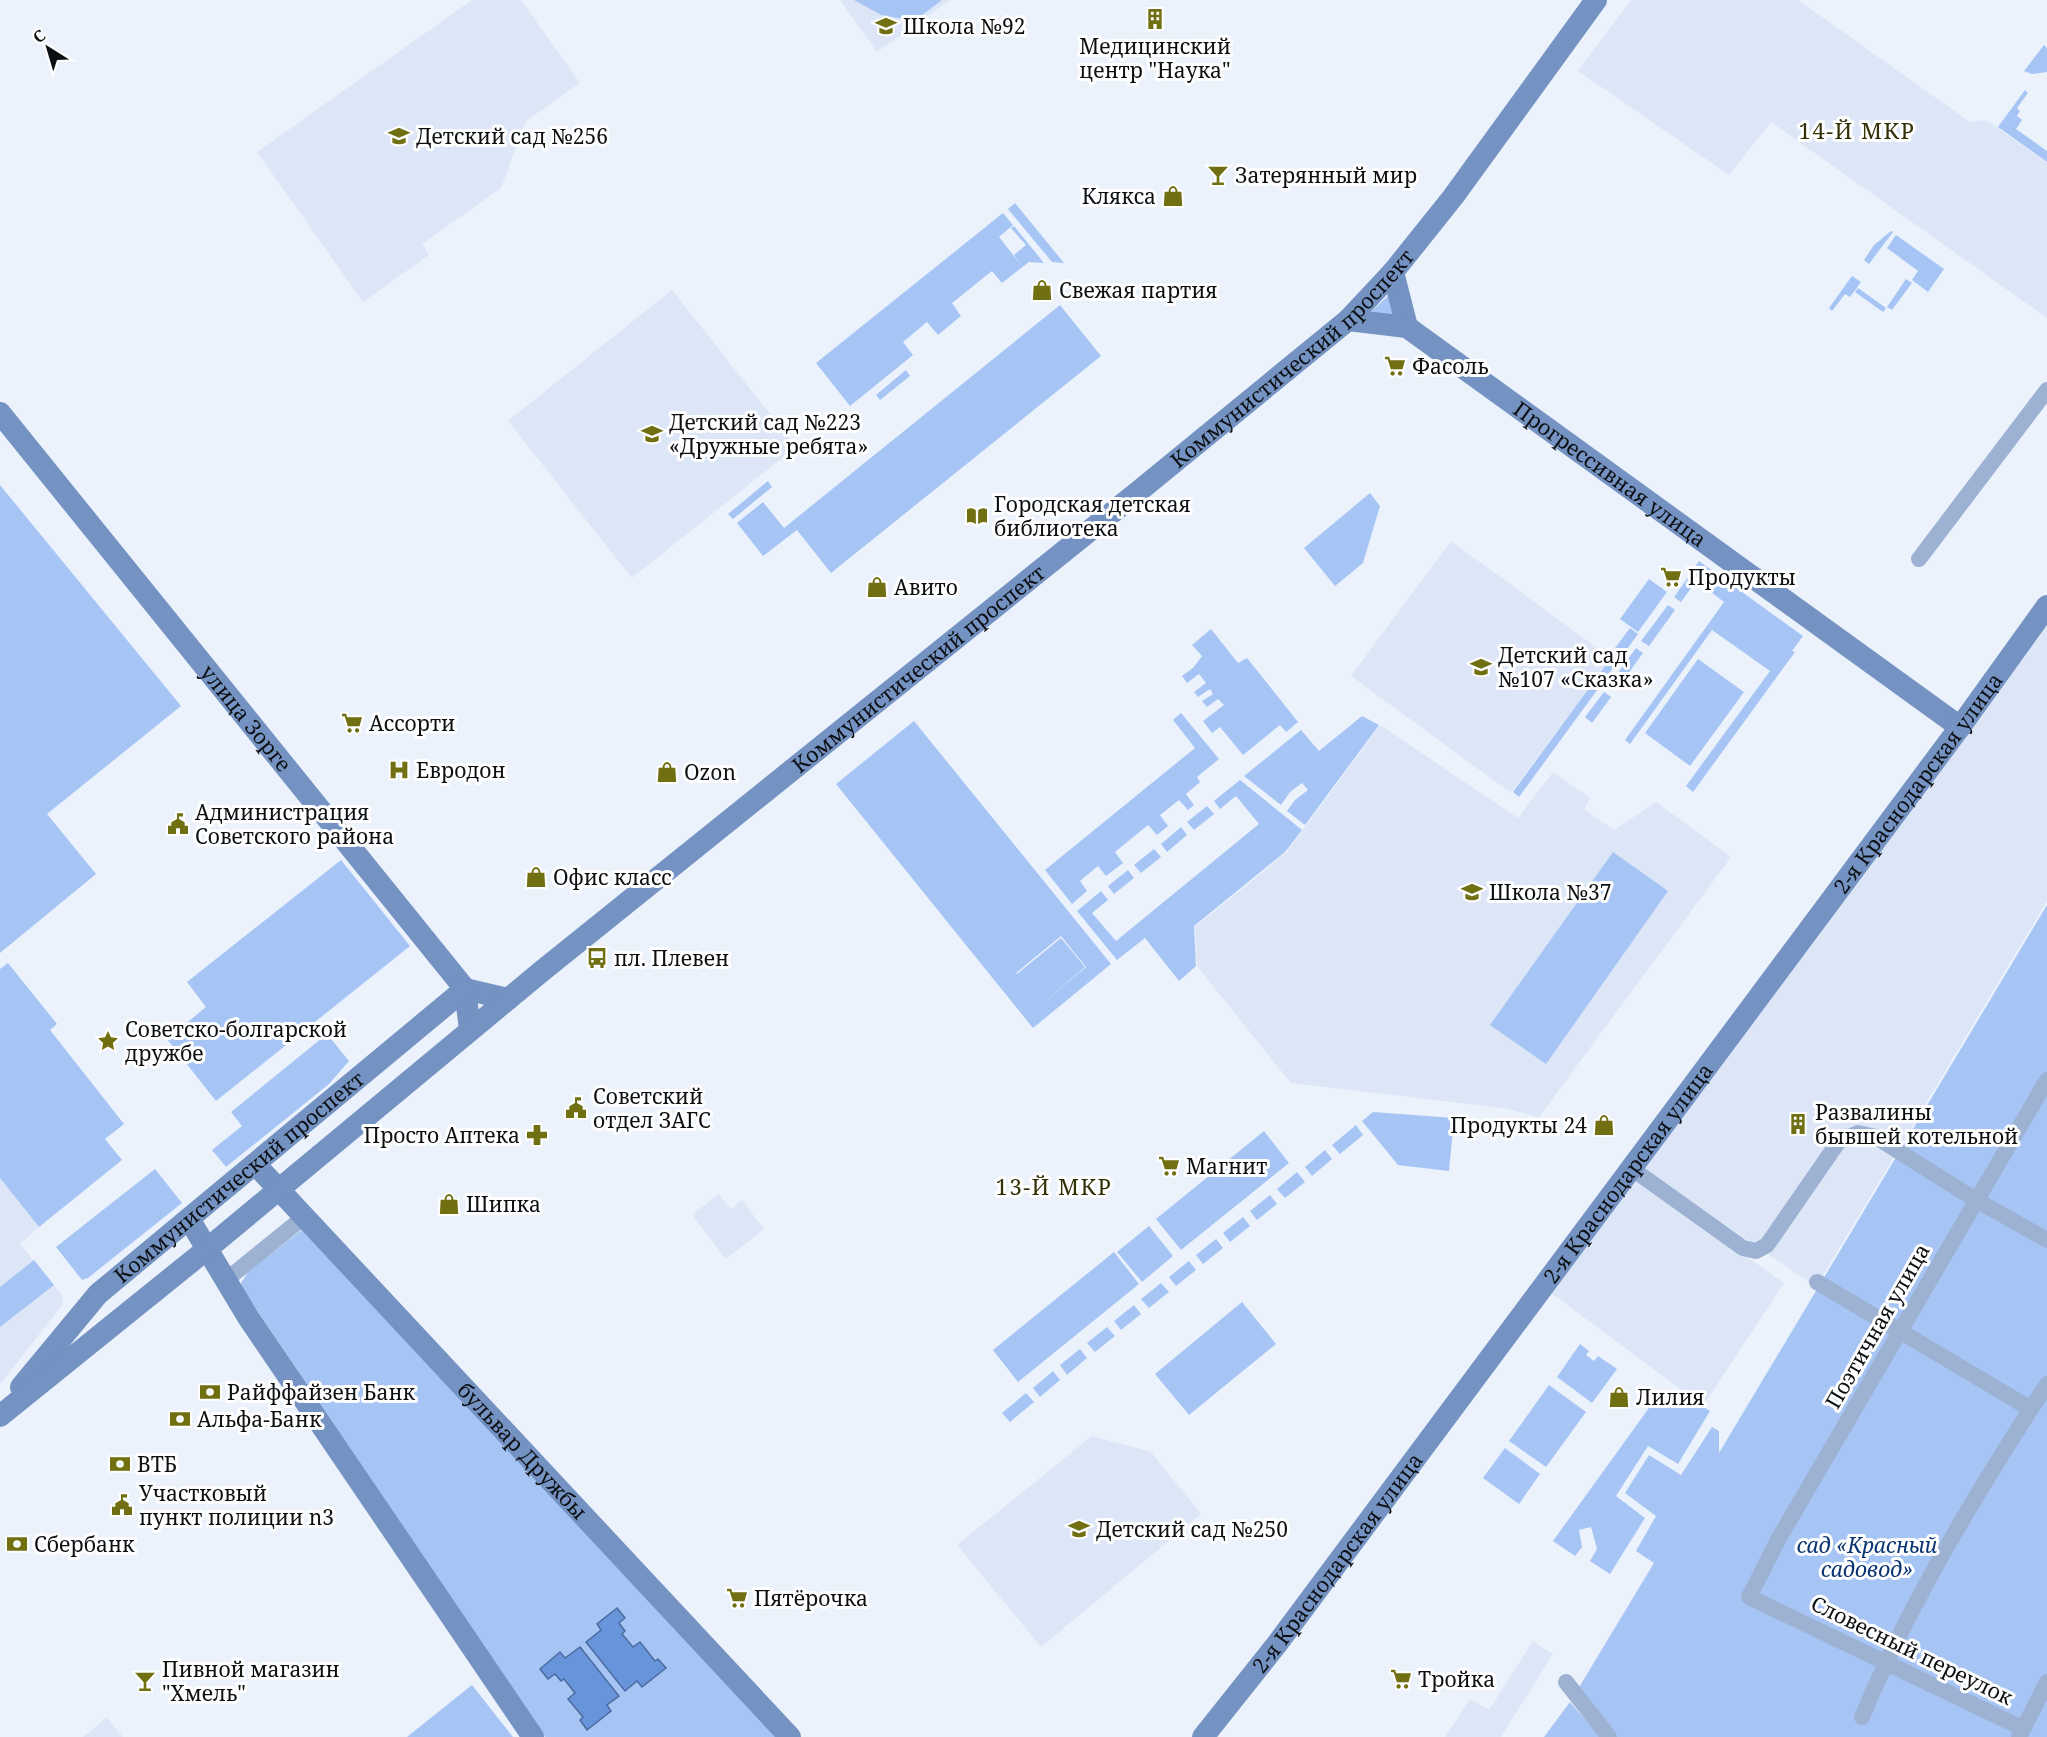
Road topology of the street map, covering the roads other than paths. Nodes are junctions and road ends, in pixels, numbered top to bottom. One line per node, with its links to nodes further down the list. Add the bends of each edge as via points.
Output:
1 (1596, 0): 2 (street, Коммунистический проспект, via 1453,197)
2 (1393, 272): 3 (street, Коммунистический проспект); 4 (street)
3 (1348, 320): 4 (street); 11 (street, Коммунистический проспект)
4 (1407, 327): 9 (street, Прогрессивная улица)
5 (2047, 390): 7 (street)
6 (0, 413): 10 (street, улица Зорге)
7 (1919, 559)
8 (2047, 606): 9 (street, 2-я Краснодарская улица)
9 (1960, 727): 15 (street, 2-я Краснодарская улица)
10 (465, 989): 11 (street); 12 (street); 14 (street, Коммунистический проспект)
11 (508, 999): 12 (street, Коммунистический проспект)
12 (471, 1030): 16 (street, Коммунистический проспект)
13 (2047, 1080): 17 (street, Поэтичная улица)
14 (255, 1164): 16 (street, бульвар Дружбы); 19 (street, Коммунистический проспект)
15 (1631, 1168): 17 (street, via 1743,1248 1755,1251 1767,1245 1839,1141 1858,1133 1876,1137); 36 (street, 2-я Краснодарская улица)
16 (278, 1190): 18 (street, бульвар Дружбы); 21 (street, Коммунистический проспект)
17 (1977, 1200): 20 (street); 24 (street, Поэтичная улица)
18 (304, 1217): 22 (street); 35 (street, бульвар Дружбы)
19 (189, 1219): 21 (street); 27 (street, Коммунистический проспект, via 98,1294)
20 (2047, 1240)
21 (207, 1249): 22 (street); 27 (street, Коммунистический проспект)
22 (226, 1280): 34 (street)
23 (1817, 1282): 24 (street)
24 (1899, 1332): 26 (street); 28 (street, Поэтичная улица)
25 (2047, 1384): 26 (street)
26 (2031, 1409): 29 (street, via 1925,1584)
27 (0, 1414)
28 (1749, 1597): 29 (street, Словесный переулок)
29 (1885, 1661): 32 (street); 33 (street, Словесный переулок)
30 (1566, 1682): 37 (street)
31 (2047, 1682): 33 (street)
32 (1862, 1717)
33 (2021, 1733)
34 (533, 1737)
35 (790, 1737)
36 (1203, 1737)
37 (1609, 1737)

